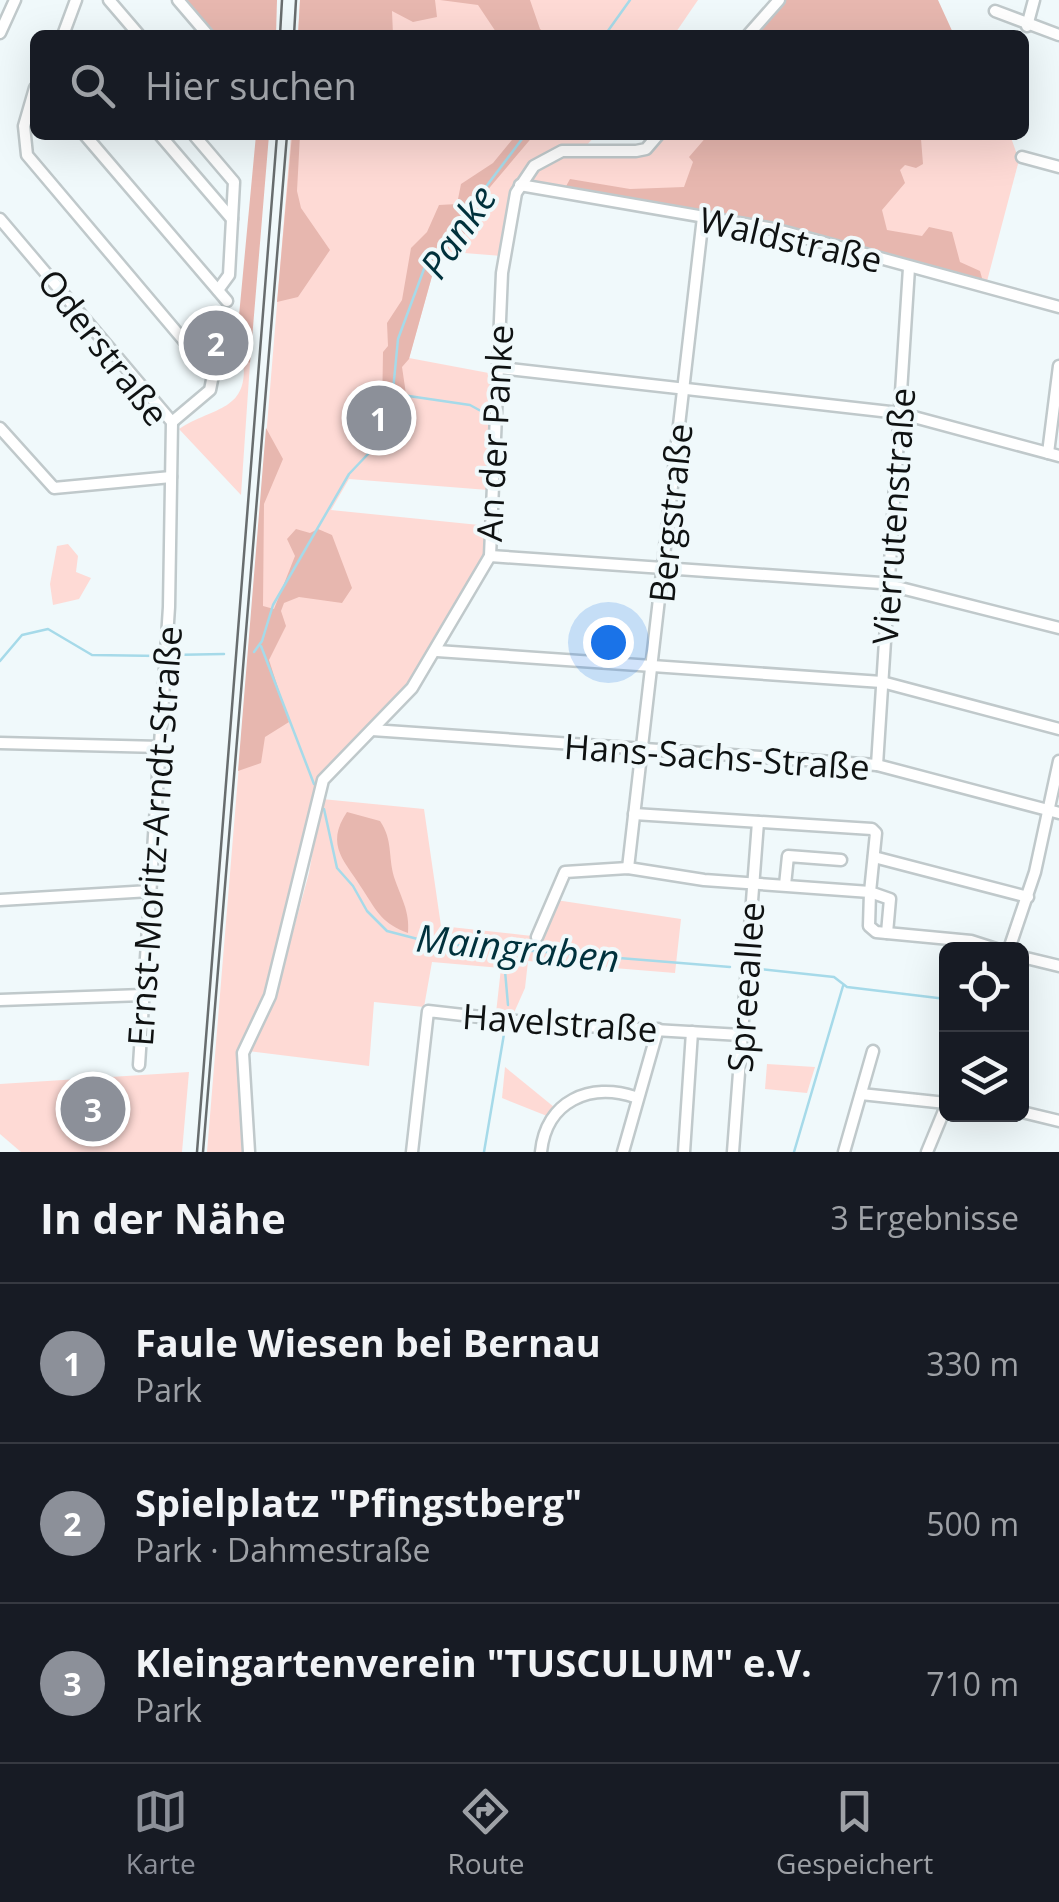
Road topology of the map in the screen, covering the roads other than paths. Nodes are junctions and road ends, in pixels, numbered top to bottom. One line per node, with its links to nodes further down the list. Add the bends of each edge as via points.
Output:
1 (15, 0): 8 (street)
2 (76, 0): 10 (street)
3 (109, 0): 11 (street)
4 (178, 0): 12 (street)
5 (779, 0): 13 (street)
6 (1034, 0): 9 (street)
7 (995, 10): 9 (street)
8 (3, 17): 14 (street)
9 (1027, 26): 15 (street)
10 (65, 30)
11 (135, 30)
12 (204, 30)
13 (752, 30)
14 (0, 33)
15 (1059, 35)
16 (30, 105): 37 (street, via 27,155 214,378 210,390)
17 (89, 140): 30 (street)
18 (164, 140): 22 (street)
19 (176, 140): 22 (street)
20 (198, 140): 28 (street, via 234,182)
21 (654, 140): 25 (street, via 646,149 562,151 534,166)
22 (169, 146): 28 (street)
23 (1022, 156): 24 (street)
24 (1054, 166)
25 (520, 185): 26 (street, Waldstraße); 34 (street, An der Panke, via 502,273)
26 (703, 217): 29 (street, Waldstraße, via 774,228); 35 (street, Bergstraße)
27 (0, 219): 37 (street, Oderstraße)
28 (232, 219): 30 (street, via 228,275)
29 (909, 268): 32 (street, Waldstraße); 36 (street, Vierrutenstraße)
30 (218, 290): 31 (street)
31 (228, 301)
32 (1059, 307)
33 (1059, 366): 39 (street)
34 (500, 368): 35 (street); 41 (street, An der Panke)
35 (684, 388): 36 (street); 42 (street, Bergstraße)
36 (899, 414): 39 (street); 43 (street, Vierrutenstraße)
37 (172, 422): 40 (street, Oderstraße)
38 (0, 428): 40 (street, via 46,483 63,489)
39 (1054, 454)
40 (171, 477): 44 (street, Oderstraße)
41 (490, 556): 42 (street); 46 (street, An der Panke)
42 (664, 569): 43 (street); 47 (street, Bergstraße)
43 (890, 584): 45 (street); 48 (street, Vierrutenstraße)
44 (169, 608): 52 (street, Ernst-Moritz-Arndt-Straße)
45 (1059, 628)
46 (437, 651): 47 (street); 50 (street, An der Panke)
47 (652, 668): 48 (street); 53 (street, Bergstraße)
48 (882, 682): 49 (street); 55 (street, Vierrutenstraße)
49 (1059, 729)
50 (372, 730): 53 (street, Hans-Sachs-Straße); 87 (street, An der Panke, via 322,780 270,996 247,1040)
51 (0, 743): 52 (street)
52 (161, 747): 64 (street, Ernst-Moritz-Arndt-Straße)
53 (642, 750): 55 (street, Hans-Sachs-Straße); 57 (street, Bergstraße)
54 (1059, 761): 56 (street)
55 (876, 764): 56 (street, Hans-Sachs-Straße)
56 (1054, 811): 66 (street)
57 (634, 814): 58 (street); 61 (street, Bergstraße)
58 (758, 822): 59 (street, via 872,829); 62 (street, Spreeallee)
59 (874, 857): 65 (street); 66 (street)
60 (841, 860): 63 (street, via 788,856)
61 (628, 868): 62 (street); 69 (street, via 566,872)
62 (753, 884): 63 (street); 78 (street, Spreeallee)
63 (786, 885): 65 (street)
64 (150, 891): 67 (street); 74 (street, Ernst-Moritz-Arndt-Straße)
65 (870, 892): 68 (street, via 870,928); 68 (street, via 888,897)
66 (1028, 898): 71 (street)
67 (0, 900)
68 (888, 933): 70 (street)
69 (537, 937)
70 (976, 942)
71 (1012, 942)
72 (1029, 959): 73 (street)
73 (1059, 966)
74 (143, 995): 75 (street); 80 (street, Ernst-Moritz-Arndt-Straße)
75 (0, 1000)
76 (658, 1029): 77 (street, Havelstraße); 82 (street); 88 (street, Havelstraße, via 428,1010)
77 (692, 1032): 78 (street, Havelstraße); 91 (street, Havelstraße)
78 (741, 1035): 92 (street, Spreeallee)
79 (873, 1051): 81 (street)
80 (139, 1064)
81 (861, 1094): 83 (street); 93 (street)
82 (635, 1098): 89 (street, via 598,1090 579,1096 547,1126); 90 (street)
83 (939, 1103)
84 (1029, 1114): 85 (street)
85 (1059, 1121)
86 (939, 1122): 94 (street)
87 (249, 1152)
88 (412, 1152)
89 (541, 1152)
90 (623, 1152)
91 (684, 1152)
92 (734, 1152)
93 (844, 1152)
94 (927, 1152)

